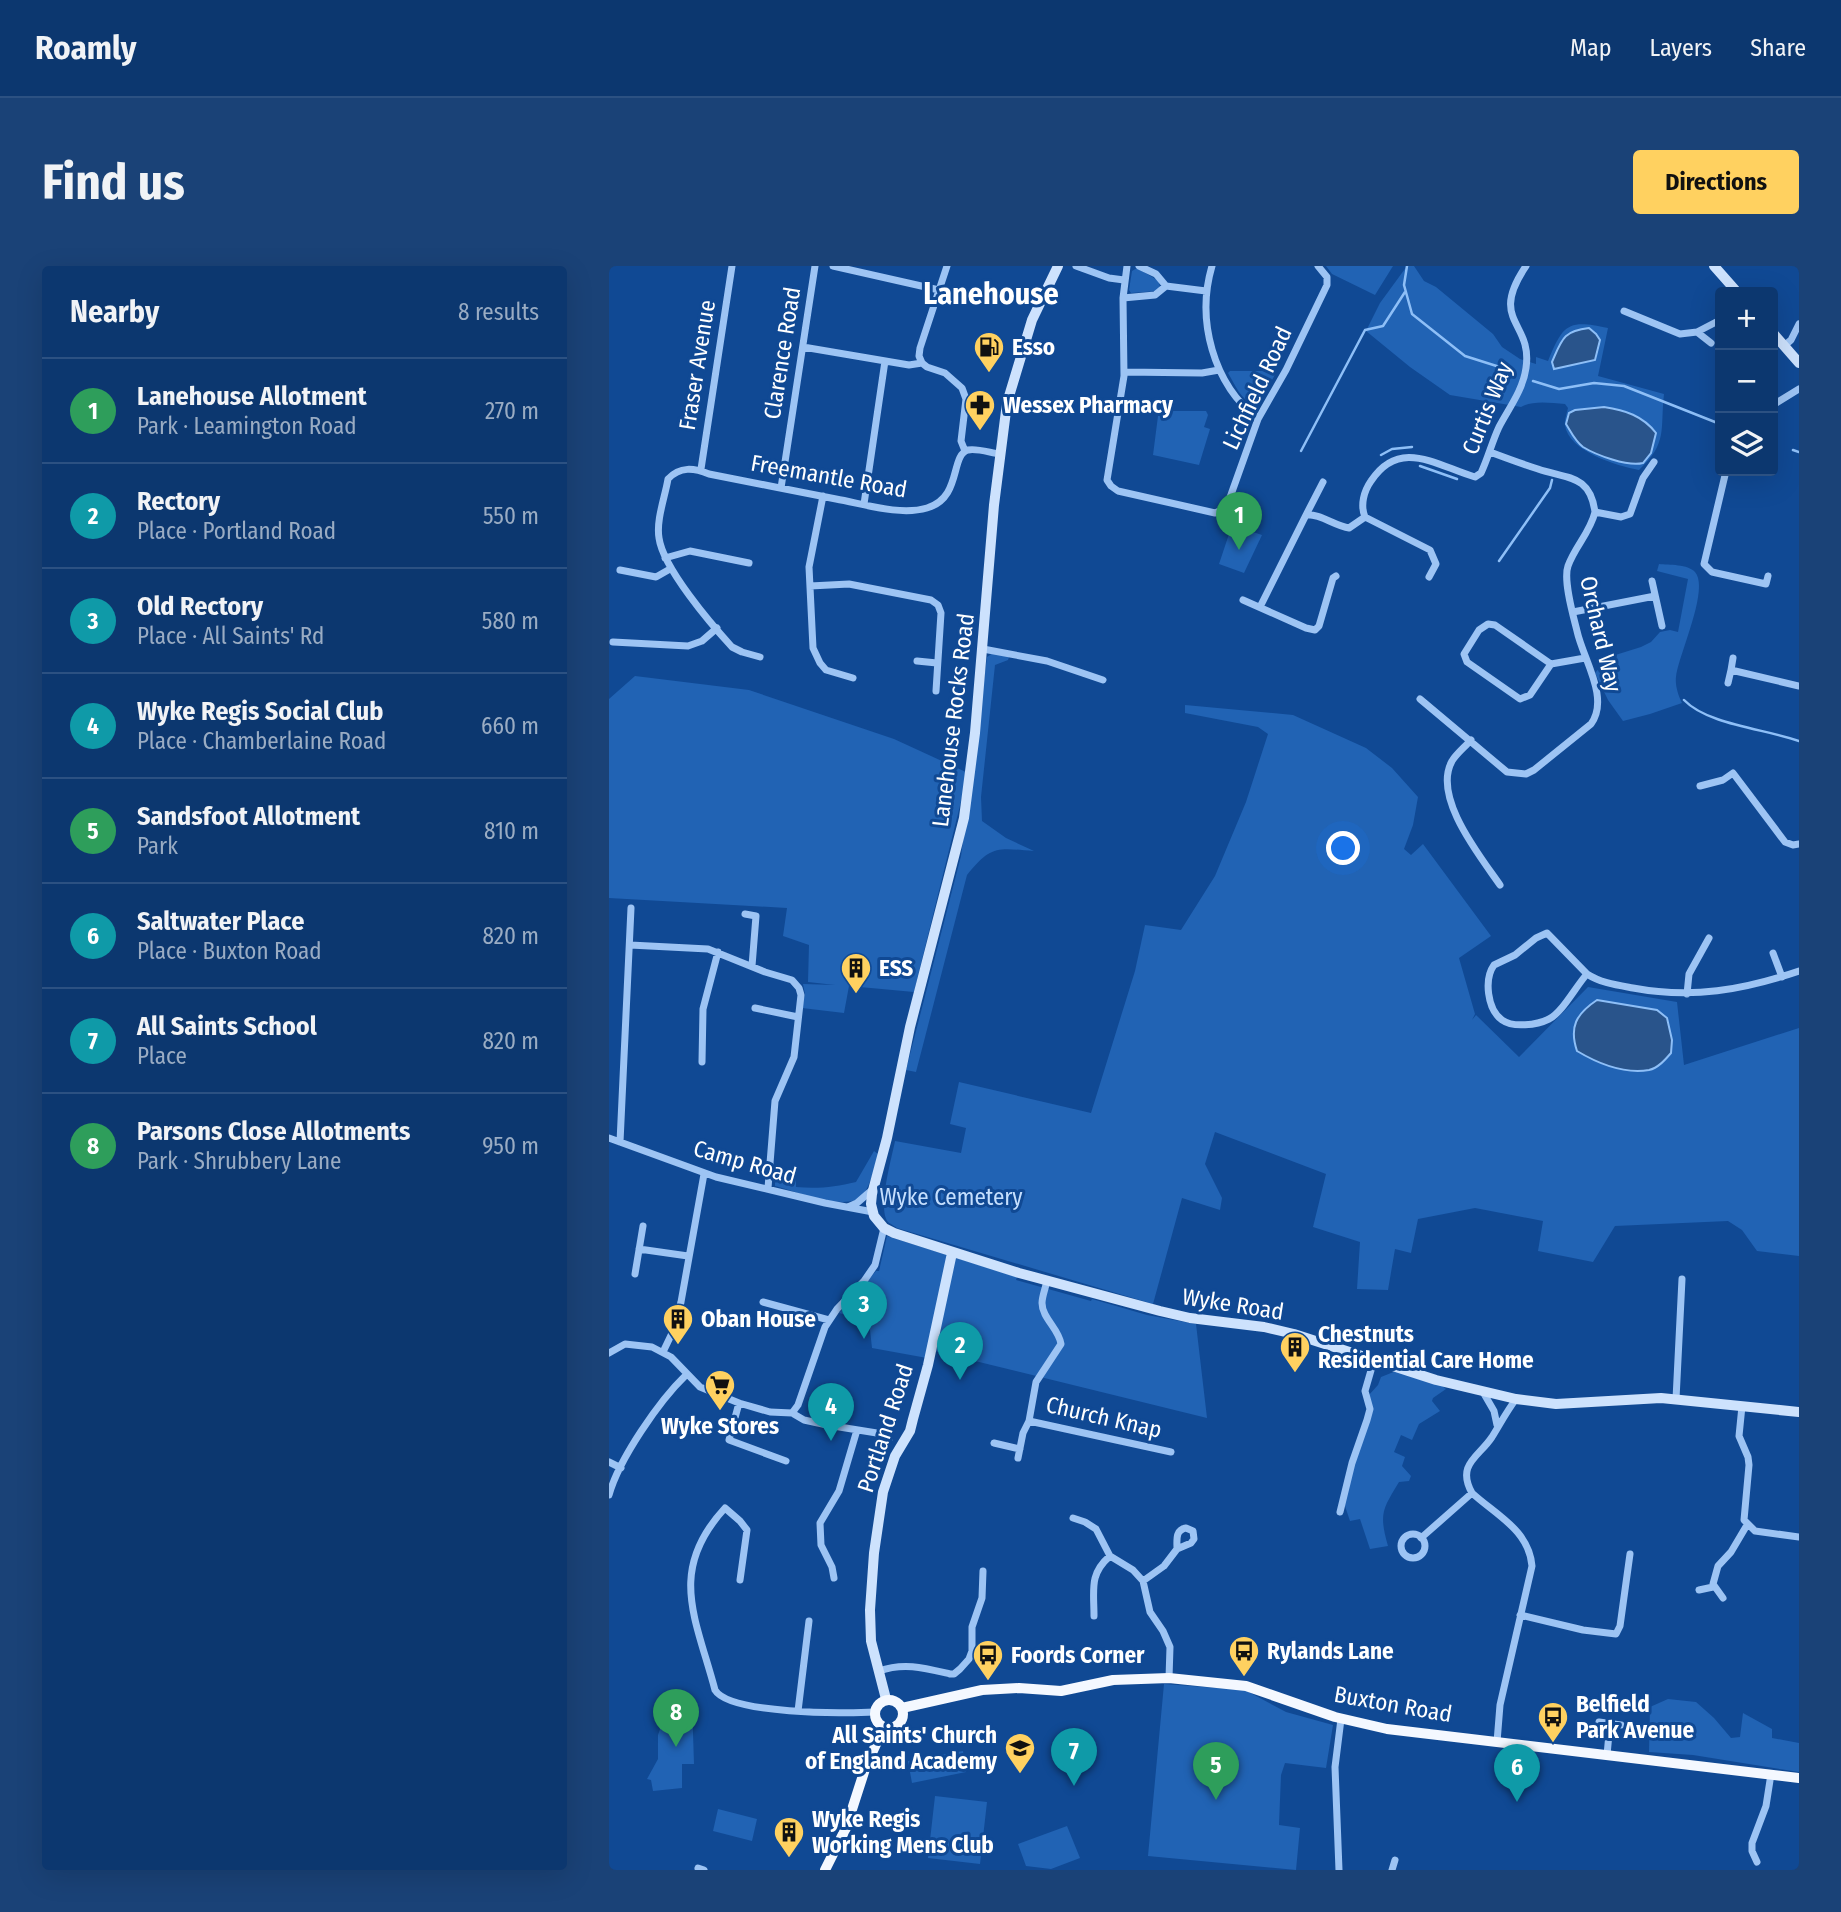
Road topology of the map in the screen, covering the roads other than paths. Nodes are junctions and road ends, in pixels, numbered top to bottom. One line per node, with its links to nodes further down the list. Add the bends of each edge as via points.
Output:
1 (732, 266): 39 (street, Fraser Avenue)
2 (815, 266): 26 (street, Clarence Road)
3 (833, 266): 16 (street)
4 (947, 266): 16 (street)
5 (1058, 266): 37 (main road, Lanehouse Rocks Road, via 1017,364)
6 (1076, 266): 13 (street)
7 (1127, 266): 13 (street)
8 (1139, 266): 14 (street, via 1156,274)
9 (1212, 266): 17 (street)
10 (1318, 266): 34 (street, Lichfield Road, via 1327,285)
11 (1526, 266): 36 (street, Curtis Way, via 1510,301 1526,352 1526,370)
12 (1714, 266): 15 (main road)
13 (1124, 280): 18 (street)
14 (1166, 286): 17 (street); 18 (street, via 1155,295)
15 (1733, 287)
16 (939, 290): 28 (street, via 920,348)
17 (1206, 291): 30 (street, via 1208,335)
18 (1123, 298): 31 (street)
19 (1624, 312): 22 (street, via 1672,332)
20 (1715, 323): 22 (street)
21 (1799, 324): 25 (street)
22 (1697, 332): 24 (street)
23 (1778, 339): 25 (main road)
24 (1711, 343)
25 (1784, 346): 29 (main road)
26 (803, 348): 27 (street); 42 (street, Clarence Road)
27 (885, 361): 28 (street); 44 (street)
28 (922, 363): 35 (street, via 950,375 962,388 966,402 961,441)
29 (1799, 363)
30 (1219, 370): 31 (street); 34 (street, via 1236,398)
31 (1125, 372): 34 (street, Lichfield Road, via 1107,475 1118,491 1212,512 1224,509)
32 (1799, 389): 33 (street)
33 (1778, 402)
34 (1258, 419)
35 (965, 451): 37 (street); 44 (street, Freemantle Road, via 958,459 949,491 935,505 911,510)
36 (1490, 452): 45 (street, via 1580,482 1593,496); 47 (street, Curtis Way, via 1475,477 1415,457 1388,462 1366,488)
37 (1000, 454): 64 (main road, Lanehouse Rocks Road)
38 (1654, 462): 45 (street, via 1630,514 1621,517)
39 (701, 469): 42 (street, Freemantle Road); 48 (street, via 684,469 668,479 658,536)
40 (1724, 476): 55 (street, via 1704,564 1712,572)
41 (1323, 482): 46 (street)
42 (781, 488): 43 (street, Freemantle Road)
43 (823, 496): 44 (street, Freemantle Road); 56 (street, via 809,567)
44 (864, 504)
45 (1595, 512): 60 (street, Orchard Way, via 1568,566)
46 (1306, 515): 47 (street, via 1349,528); 59 (street)
47 (1365, 517): 53 (street, via 1430,550 1436,564)
48 (665, 558): 49 (street, via 690,551); 50 (street)
49 (749, 563)
50 (670, 569): 51 (street, via 656,577); 62 (street)
51 (620, 570)
52 (1336, 576): 59 (street, via 1315,630)
53 (1429, 577)
54 (1652, 581): 57 (street)
55 (1766, 584)
56 (810, 586): 69 (street, via 849,584 935,602 941,611); 72 (street, via 816,656 829,672)
57 (1655, 596): 60 (street); 61 (street)
58 (1243, 600): 59 (street)
59 (1260, 607)
60 (1573, 612): 67 (street, Orchard Way)
61 (1661, 626)
62 (717, 628): 63 (street, via 688,646); 65 (street, via 736,649)
63 (613, 642)
64 (983, 649): 73 (street, via 1047,661); 102 (main road, Lanehouse Rocks Road, via 964,818)
65 (760, 657)
66 (1733, 657): 71 (street)
67 (1585, 658): 70 (street); 78 (street, Orchard Way, via 1599,703 1595,718 1534,770 1507,772)
68 (917, 661): 69 (street)
69 (937, 663): 76 (street)
70 (1551, 664): 70 (street, via 1488,624 1464,654 1467,662 1520,699 1530,695)
71 (1731, 670): 74 (street); 75 (street)
72 (853, 678)
73 (1103, 680)
74 (1728, 683)
75 (1799, 686)
76 (936, 691)
77 (1420, 699): 78 (street, Orchard Way)
78 (1471, 740): 83 (street, via 1453,760 1448,774 1450,797 1459,823)
79 (1740, 767): 80 (street)
80 (1733, 773): 81 (street); 82 (street, via 1785,842)
81 (1699, 786)
82 (1799, 844)
83 (1500, 885)
84 (631, 908): 87 (street)
85 (745, 914): 90 (street, via 756,916)
86 (1709, 938): 94 (street, via 1689,974)
87 (630, 945): 88 (street); 99 (street)
88 (717, 951): 90 (street); 97 (street, via 703,1009)
89 (1773, 953): 93 (street)
90 (752, 967): 96 (street, via 795,982 800,991)
91 (1799, 971): 93 (street)
92 (1587, 974): 92 (street, via 1552,1018 1515,1025 1503,1021 1495,1010 1487,980 1494,965 1547,933); 94 (street, via 1611,985)
93 (1782, 977): 94 (street)
94 (1687, 994)
95 (755, 1008): 96 (street)
96 (798, 1017): 101 (street, via 794,1057 775,1098)
97 (702, 1062)
98 (609, 1138): 99 (street, Camp Road)
99 (620, 1142): 100 (street, Camp Road)
100 (704, 1174): 101 (street, Camp Road); 109 (street)
101 (768, 1188): 103 (street, Camp Road)
102 (873, 1189): 103 (street); 104 (main road, Lanehouse Rocks Road)
103 (843, 1208): 104 (street, Camp Road)
104 (873, 1212): 106 (main road)
105 (643, 1226): 107 (street)
106 (884, 1227): 108 (main road); 114 (street, via 875,1265)
107 (639, 1249): 109 (street); 110 (street)
108 (952, 1253): 112 (main road, Wyke Road); 157 (main road, Portland Road, via 913,1419 883,1492 870,1610 871,1641)
109 (688, 1256): 115 (street, via 674,1329)
110 (635, 1274)
111 (1682, 1279): 121 (street)
112 (1047, 1280): 117 (main road, Wyke Road, via 1190,1318 1294,1334); 126 (street, Church Knap, via 1042,1304 1061,1344 1036,1382)
113 (763, 1303): 114 (street)
114 (829, 1320): 125 (street)
115 (663, 1352): 116 (street, via 625,1344); 118 (street)
116 (609, 1353)
117 (1374, 1360): 119 (main road, Wyke Road); 139 (street, via 1365,1391 1370,1409)
118 (686, 1375): 122 (street, via 700,1387); 136 (street, via 650,1420)
119 (1483, 1392): 120 (main road, Wyke Road); 127 (street)
120 (1516, 1399): 121 (main road, Wyke Road, via 1556,1404); 127 (street)
121 (1676, 1399): 123 (main road, Wyke Road)
122 (739, 1403): 125 (street); 134 (street, via 729,1440)
123 (1742, 1406): 124 (main road, Wyke Road); 141 (street, via 1739,1436 1749,1461 1743,1514)
124 (1799, 1412)
125 (792, 1413): 128 (street)
126 (1028, 1421): 131 (street, Church Knap); 132 (street, Church Knap)
127 (1497, 1425): 137 (street, via 1468,1466)
128 (857, 1430): 129 (street); 148 (street, via 839,1491 820,1523 821,1545)
129 (889, 1439)
130 (994, 1443): 131 (street)
131 (1020, 1449): 133 (street, Church Knap)
132 (1171, 1452)
133 (1018, 1458)
134 (786, 1461)
135 (609, 1462): 136 (street)
136 (621, 1468): 138 (street)
137 (1472, 1493): 143 (street); 154 (street, via 1512,1526 1528,1546 1532,1566)
138 (609, 1495)
139 (1340, 1512)
140 (1073, 1518): 146 (street, via 1096,1529)
141 (1747, 1525): 142 (street, via 1759,1532); 151 (street, via 1717,1566)
142 (1799, 1537)
143 (1421, 1538)
144 (1177, 1549): 150 (street, via 1159,1571)
145 (1630, 1554): 154 (street, via 1616,1634)
146 (1110, 1556): 150 (street); 155 (street, via 1095,1575)
147 (983, 1571): 157 (street, via 972,1651 956,1672 908,1665)
148 (834, 1578)
149 (740, 1580): 161 (street, via 747,1530 725,1508 697,1547 690,1581 692,1606 715,1690 724,1699 744,1705)
150 (1143, 1581): 158 (street, via 1150,1612 1170,1647)
151 (1713, 1587): 152 (street); 153 (street)
152 (1699, 1590)
153 (1723, 1598)
154 (1520, 1615): 168 (street, via 1500,1705)
155 (1094, 1616)
156 (809, 1621): 161 (street)
157 (879, 1671): 159 (main road, Portland Road)
158 (1169, 1678): 160 (highway, Buxton Road, via 1113,1680 1061,1691 982,1690); 163 (highway, Buxton Road, via 1246,1686)
159 (886, 1699): 160 (highway); 162 (highway)
160 (902, 1708): 167 (highway, via 897,1725)
161 (798, 1711): 162 (street)
162 (874, 1712): 167 (highway, via 875,1720)
163 (1341, 1719): 168 (highway, Buxton Road); 175 (street, via 1335,1767)
164 (1599, 1722): 165 (street)
165 (1610, 1723): 166 (street); 169 (street)
166 (1622, 1725)
167 (884, 1727): 174 (highway)
168 (1497, 1742): 169 (highway, Buxton Road)
169 (1607, 1755): 170 (highway, Buxton Road)
170 (1771, 1774): 171 (highway, Buxton Road); 173 (street, via 1766,1807 1752,1843)
171 (1799, 1778)
172 (1395, 1860): 176 (street)
173 (1757, 1862)
174 (825, 1870)
175 (1339, 1870)
176 (1392, 1870)

